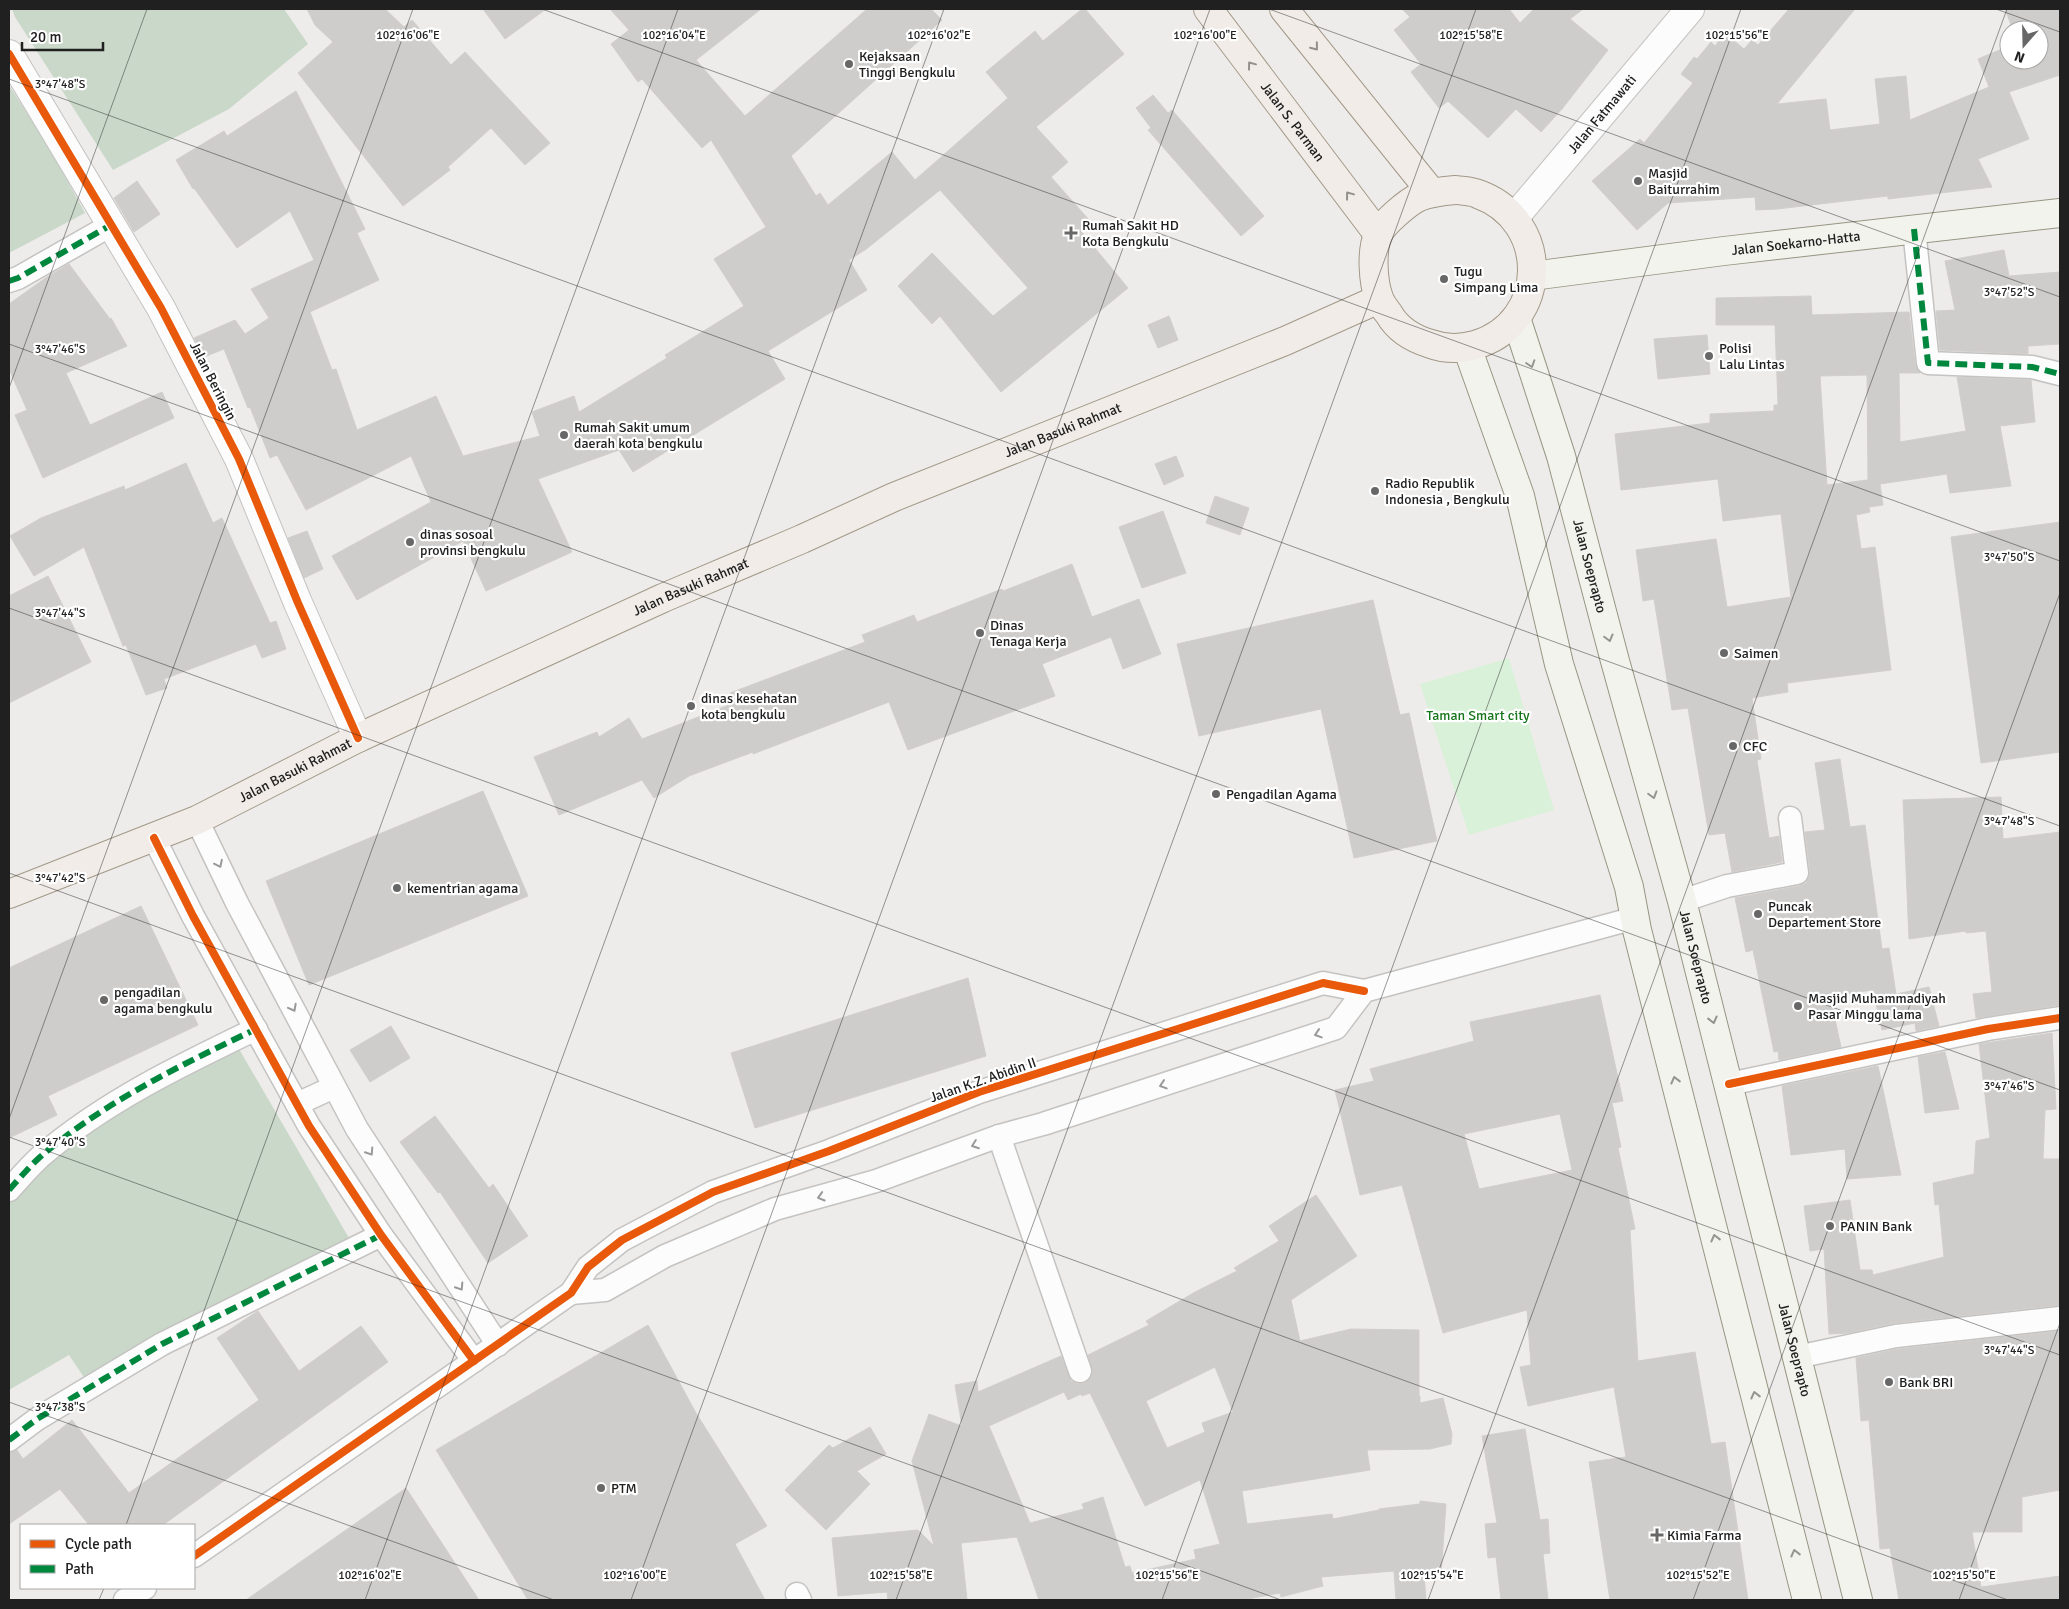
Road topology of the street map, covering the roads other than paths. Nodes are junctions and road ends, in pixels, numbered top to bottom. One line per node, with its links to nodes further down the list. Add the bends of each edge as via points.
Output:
1 (1208, 9): 10 (main road, Jalan S. Parman, one-way to 1)
2 (1284, 9): 5 (main road, one-way to 5)
3 (1690, 9): 7 (street, Jalan Fatmawati)
4 (9, 54): 8 (street, Jalan Beringin)
5 (1432, 193): 7 (main road, via 1456,190 1478,194 1498,203); 10 (main road, via 1401,208)
6 (2060, 212): 9 (main road, Jalan Soekarno-Hatta)
7 (1514, 218): 11 (main road, via 1530,248)
8 (111, 225): 12 (street); 17 (street, Jalan Beringin, via 161,308 239,460)
9 (1914, 229): 11 (main road, Jalan Soekarno-Hatta); 16 (street, via 1928,363 2032,367)
10 (1378, 234): 13 (main road, via 1373,275)
11 (1532, 276): 14 (main road, via 1527,298)
12 (9, 281)
13 (1379, 299): 15 (main road, via 1393,322 1414,339 1440,348); 17 (main road, Jalan Basuki Rahmat, via 1285,341 894,497 663,598)
14 (1516, 318): 15 (main road, via 1486,342); 22 (main road, Jalan Soeprapto, one-way to 22, via 1560,456)
15 (1467, 347): 23 (main road, via 1520,496 1559,664 1629,887)
16 (2060, 374)
17 (358, 738): 19 (main road, Jalan Basuki Rahmat)
18 (1790, 818): 22 (street, via 1797,873 1727,886)
19 (197, 820): 20 (main road, Jalan Basuki Rahmat); 28 (street, one-way to 28)
20 (154, 838): 21 (main road, Jalan Basuki Rahmat); 26 (street)
21 (9, 894)
22 (1682, 901): 27 (main road, Jalan Soeprapto, one-way to 27)
23 (1635, 918): 24 (street); 43 (main road, one-way to 23)
24 (1364, 991): 30 (street, one-way to 30, via 1336,1028); 33 (street, Jalan K.Z. Abidin II, via 1323,983 979,1092 714,1192 622,1240 588,1267)
25 (2060, 1018): 27 (street, via 1988,1029)
26 (256, 1029): 29 (street); 31 (street, via 170,1071 82,1124 40,1157)
27 (1729, 1084): 36 (main road, Jalan Soeprapto)
28 (334, 1087): 29 (street); 35 (street, one-way to 35, via 365,1144)
29 (297, 1104): 32 (street)
30 (999, 1136): 33 (street, one-way to 33, via 876,1180 775,1209 665,1256 605,1290); 38 (street)
31 (9, 1190)
32 (381, 1235): 37 (street); 39 (street, via 162,1344 37,1419)
33 (571, 1293): 35 (street)
34 (2060, 1318): 36 (street, via 1896,1336)
35 (498, 1346): 37 (street)
36 (1797, 1357): 44 (main road, Jalan Soeprapto)
37 (474, 1361): 40 (street)
38 (1080, 1371)
39 (9, 1440)
40 (195, 1555)
41 (143, 1589): 42 (street)
42 (124, 1600)
43 (1807, 1600)
44 (1858, 1600)

